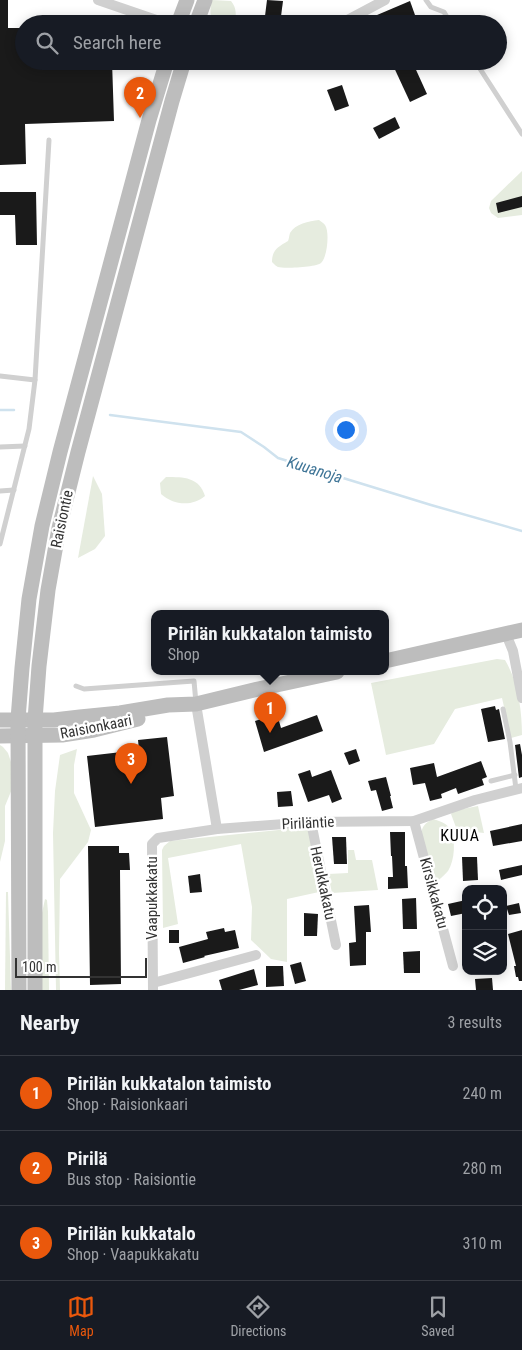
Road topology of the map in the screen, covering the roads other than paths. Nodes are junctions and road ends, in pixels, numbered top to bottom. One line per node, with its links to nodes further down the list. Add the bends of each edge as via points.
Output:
1 (98, 0): 6 (street)
2 (187, 0): 7 (main road)
3 (205, 0): 8 (main road)
4 (385, 0): 9 (street)
5 (426, 0): 10 (lane, via 430,7)
6 (142, 15)
7 (181, 15)
8 (199, 15)
9 (357, 15)
10 (446, 15)
11 (164, 70): 32 (main road, Raisiontie, via 42,526 29,599)
12 (181, 70): 33 (main road, Raisiontie, via 59,528 48,590)
13 (482, 70): 14 (lane)
14 (522, 134)
15 (48, 140): 17 (lane)
16 (0, 376): 17 (lane)
17 (35, 380): 18 (lane, via 30,430)
18 (25, 446): 19 (lane); 20 (lane)
19 (0, 447)
20 (14, 490): 21 (lane); 22 (lane)
21 (0, 491)
22 (0, 544)
23 (522, 630): 24 (main road)
24 (506, 634): 25 (main road); 28 (street, via 513,651)
25 (389, 660)
26 (322, 675): 29 (main road, Raisionkaari)
27 (76, 686): 29 (lane, via 84,689 194,681)
28 (522, 698)
29 (193, 704): 33 (main road, Raisionkaari); 36 (main road, Raisionkaari, via 94,730); 42 (street)
30 (504, 709): 37 (lane)
31 (0, 720): 32 (main road, Raisionkaari)
32 (18, 720): 33 (main road, Raisionkaari); 35 (main road, Raisiontie)
33 (35, 720): 36 (main road, Raisiontie)
34 (0, 736): 35 (main road, Raisionkaari)
35 (18, 736): 36 (main road, Raisionkaari); 47 (main road, Raisiontie)
36 (35, 736): 48 (main road, Raisiontie)
37 (515, 775): 38 (lane); 39 (lane)
38 (491, 781)
39 (519, 789): 40 (street, Piriläntie)
40 (414, 821): 41 (street, Piriläntie); 45 (street, Kirsikkakatu)
41 (311, 822): 42 (street, Piriläntie); 43 (street, Herukkakatu)
42 (217, 829): 46 (street, Vaapukkakatu, via 158,838 152,844)
43 (336, 945)
44 (256, 955): 46 (street)
45 (454, 966)
46 (153, 987)
47 (18, 990)
48 (35, 990)

